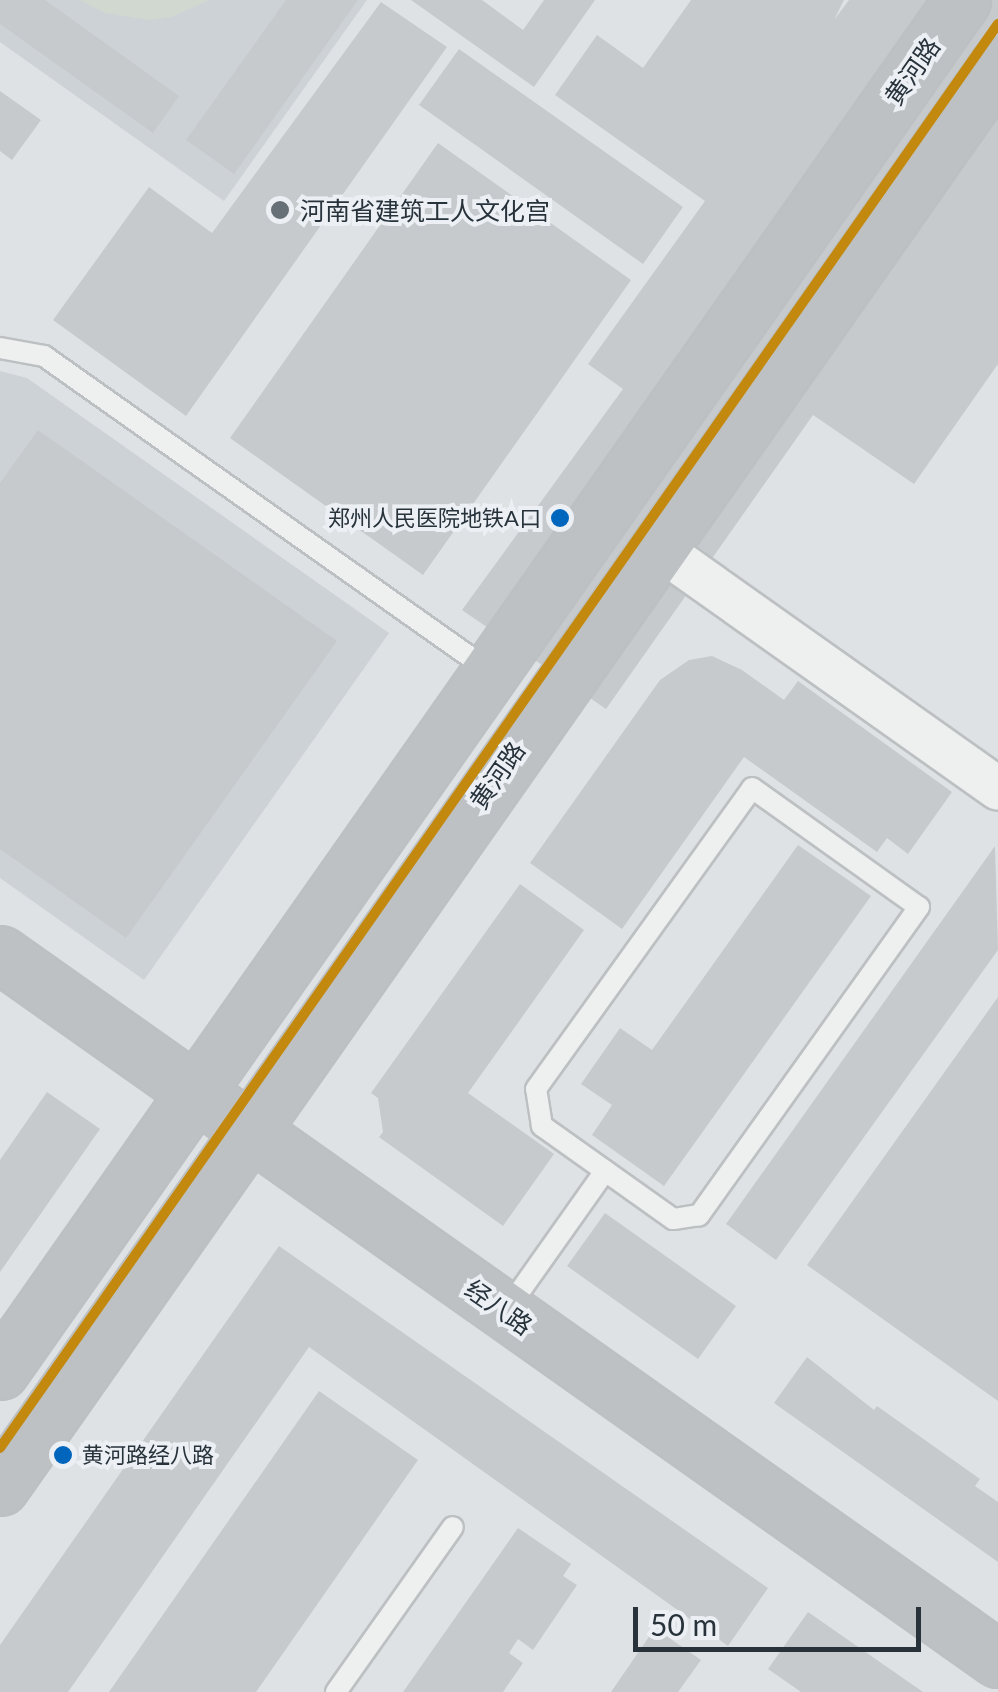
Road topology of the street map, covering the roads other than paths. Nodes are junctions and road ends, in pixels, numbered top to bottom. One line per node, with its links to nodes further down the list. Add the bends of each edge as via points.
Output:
1 (962, 0): 5 (main road, 黄河路)
2 (998, 65): 4 (main road, 黄河路)
3 (0, 348): 5 (lane, via 44,356)
4 (657, 547): 6 (street); 9 (main road, 黄河路)
5 (489, 670): 8 (main road, 黄河路)
6 (998, 788)
7 (0, 954): 8 (main road, 经八路)
8 (194, 1092): 9 (main road, 经八路); 12 (main road, 黄河路)
9 (249, 1130): 11 (main road, 经八路); 13 (main road, 黄河路)
10 (605, 1171): 10 (lane, via 542,1126 536,1090 752,788 918,906 699,1215 673,1220); 11 (lane)
11 (505, 1311): 15 (main road, 经八路)
12 (0, 1371)
13 (0, 1487)
14 (452, 1526): 16 (lane)
15 (998, 1659)
16 (336, 1692)

